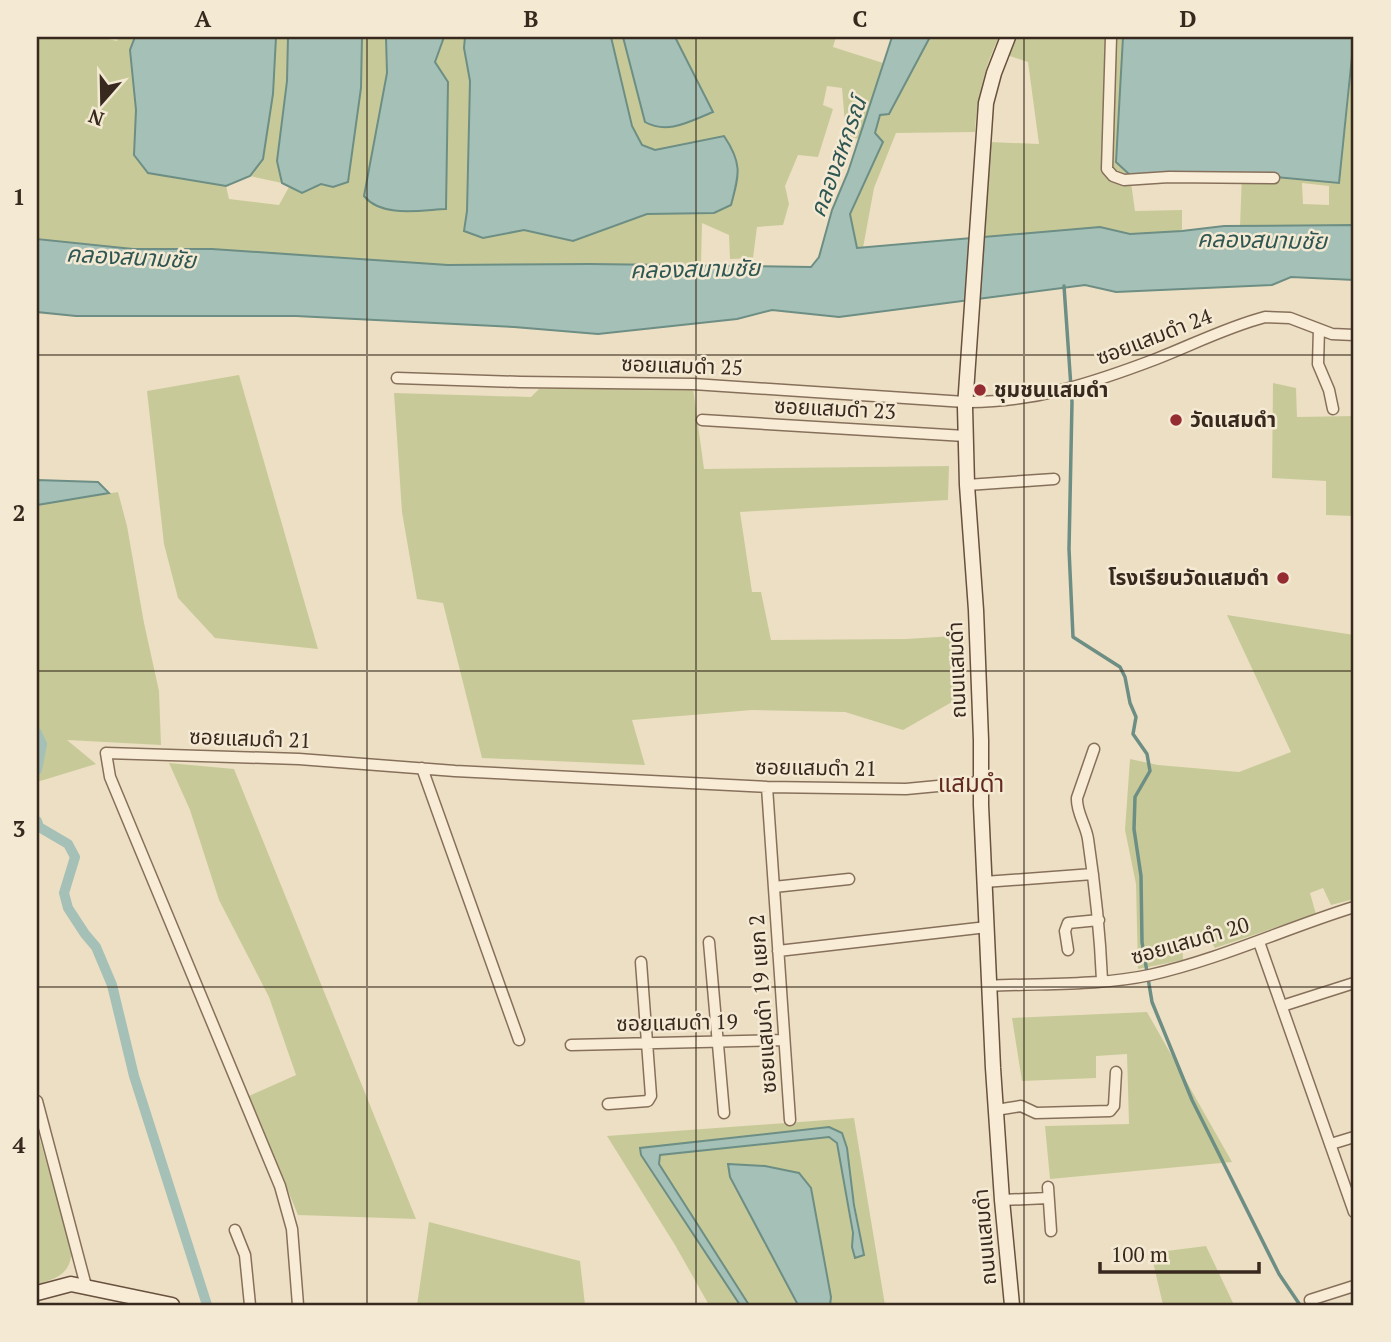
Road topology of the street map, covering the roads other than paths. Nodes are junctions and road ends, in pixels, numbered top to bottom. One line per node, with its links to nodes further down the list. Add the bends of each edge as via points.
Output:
1 (1008, 37): 7 (street, ถนนแสมดำ, via 987,97)
2 (1111, 37): 3 (street, via 1107,169 1113,176 1124,180)
3 (1274, 178)
4 (1319, 329): 5 (street, ซอยแสมดำ 24); 7 (street, ซอยแสมดำ 24, via 1290,318 1265,317 1094,381 1019,400); 8 (street, via 1318,365)
5 (1354, 335)
6 (397, 378): 7 (street, ซอยแสมดำ 25, via 694,384)
7 (965, 402): 10 (street, ถนนแสมดำ)
8 (1333, 409)
9 (702, 420): 10 (street, ซอยแสมดำ 23)
10 (965, 436): 12 (street, ถนนแสมดำ)
11 (1054, 479): 12 (street)
12 (967, 485): 15 (street, ถนนแสมดำ, via 976,610)
13 (1094, 750): 17 (street, via 1077,798)
14 (422, 768): 16 (street, ซอยแสมดำ 21); 33 (street); 56 (street, ซอยแสมดำ 21, via 106,753 110,777 279,1186 292,1229)
15 (980, 782): 16 (street, ซอยแสมดำ 21, via 906,789); 19 (street, ถนนแสมดำ)
16 (767, 787): 20 (street, ซอยแสมดำ 19 แยก 2)
17 (1093, 874): 19 (street); 22 (street)
18 (849, 879): 20 (street)
19 (984, 881): 23 (street, ถนนแสมดำ)
20 (774, 887): 27 (street, ซอยแสมดำ 19 แยก 2)
21 (1354, 906): 25 (street, ซอยแสมดำ 20)
22 (1099, 920): 26 (street, via 1068,923); 29 (street)
23 (987, 928): 27 (street); 31 (street, ถนนแสมดำ)
24 (709, 942): 35 (street)
25 (1259, 942): 29 (street, ซอยแสมดำ 20, via 1145,976); 32 (street)
26 (1068, 950)
27 (778, 951): 34 (street, ซอยแสมดำ 19 แยก 2)
28 (641, 962): 36 (street)
29 (1102, 980): 31 (street, ซอยแสมดำ 20)
30 (1354, 983): 32 (street)
31 (989, 986): 41 (street, ถนนแสมดำ)
32 (1282, 1006): 45 (street)
33 (519, 1040)
34 (785, 1040): 35 (street, ซอยแสมดำ 19); 43 (street, ซอยแสมดำ 19 แยก 2)
35 (717, 1041): 36 (street, ซอยแสมดำ 19); 42 (street)
36 (647, 1043): 37 (street, ซอยแสมดำ 19); 40 (street, via 648,1101)
37 (570, 1045)
38 (1116, 1072): 41 (street, via 1110,1111 1033,1113 1021,1106)
39 (37, 1101): 50 (street)
40 (608, 1104)
41 (996, 1110): 46 (street, ถนนแสมดำ)
42 (724, 1113)
43 (790, 1119)
44 (1354, 1137): 45 (street)
45 (1331, 1144): 47 (street)
46 (1002, 1200): 49 (street, via 1048,1193); 57 (street, ถนนแสมดำ)
47 (1354, 1211)
48 (235, 1230): 55 (street, via 245,1255)
49 (1051, 1231)
50 (86, 1286): 52 (street, via 65,1284); 54 (street)
51 (1354, 1286): 53 (street)
52 (37, 1293)
53 (1310, 1300)
54 (172, 1305)
55 (250, 1305)
56 (298, 1305)
57 (1012, 1305)

